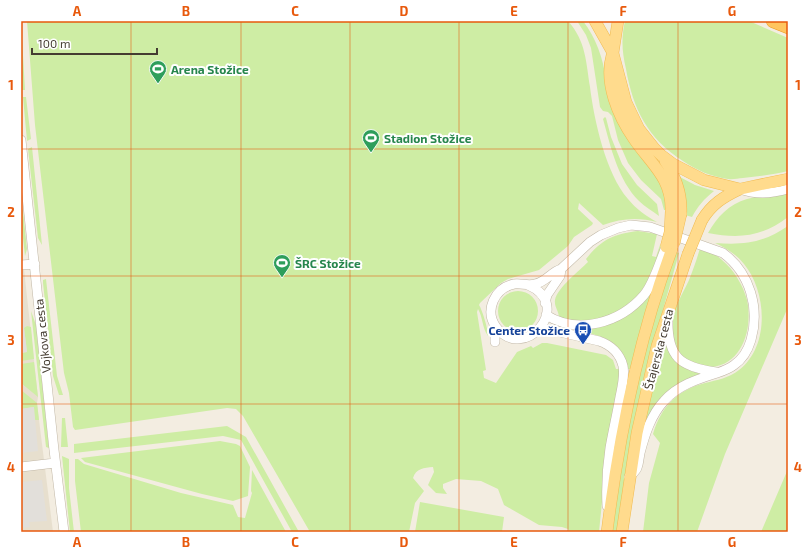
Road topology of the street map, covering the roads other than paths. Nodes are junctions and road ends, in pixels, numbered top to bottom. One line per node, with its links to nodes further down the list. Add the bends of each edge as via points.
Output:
1 (595, 21): 5 (main road)
2 (618, 21): 5 (main road, Štajerska cesta)
3 (773, 21): 4 (highway)
4 (788, 27)
5 (613, 53): 7 (main road, via 629,110 646,138); 11 (main road, Štajerska cesta, via 609,69 616,103 630,133 667,184)
6 (21, 140): 13 (street, Vojkova cesta)
7 (661, 155): 9 (main road, via 704,180); 11 (main road, Štajerska cesta, via 671,170 681,200)
8 (788, 179): 9 (main road)
9 (740, 189): 10 (street, via 756,193); 18 (main road, Štajerska cesta, bridge, via 711,207 702,220)
10 (788, 189)
11 (676, 213): 12 (main road, Štajerska cesta, bridge)
12 (669, 248): 19 (street, via 645,294 635,304 611,319 583,326 558,321); 27 (main road, Štajerska cesta, via 631,392)
13 (34, 264): 14 (street); 24 (street, Vojkova cesta)
14 (21, 265)
15 (562, 269): 16 (street, via 555,271 542,282); 17 (street); 23 (street, via 595,238 618,228 631,226 657,229 723,253 739,269 750,288 754,322 749,344 742,357 734,366)
16 (528, 284): 17 (street, via 543,296); 20 (street, via 508,286 498,293 491,311)
17 (545, 303): 19 (street)
18 (668, 309): 23 (street, via 668,338 674,353 689,366); 26 (main road, Štajerska cesta, via 645,396)
19 (546, 315): 21 (street)
20 (496, 326): 21 (street, via 507,336 515,338 533,335); 22 (street)
21 (540, 329): 27 (street, via 607,344 621,361 624,377 607,471)
22 (495, 342)
23 (718, 373): 26 (street, via 683,385 664,400 651,419 637,469)
24 (55, 463): 25 (street); 28 (street, Vojkova cesta)
25 (21, 467)
26 (629, 477): 29 (main road, Štajerska cesta)
27 (608, 527)
28 (64, 532)
29 (622, 532)

